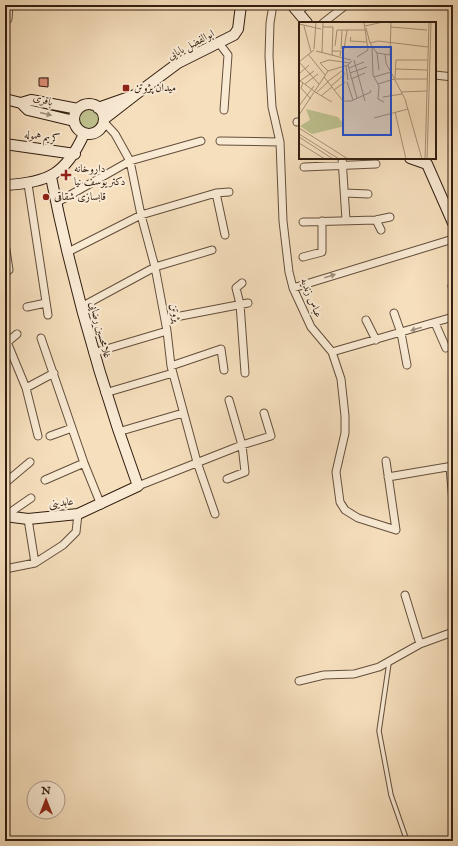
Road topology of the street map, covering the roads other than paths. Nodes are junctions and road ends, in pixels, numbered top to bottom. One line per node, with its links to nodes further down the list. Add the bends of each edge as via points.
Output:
1 (10, 5): 7 (street)
2 (240, 5): 10 (street, ابوالفضل بابایی, via 238,29 234,35)
3 (273, 5): 24 (street, عباس زندیه, via 269,56 272,107)
4 (306, 5): 6 (street)
5 (346, 5): 9 (street)
6 (295, 8): 8 (street)
7 (8, 19)
8 (306, 22)
9 (324, 22)
10 (219, 44): 13 (street, ابوالفضل بابایی, via 178,63); 18 (street, via 228,55)
11 (436, 75): 12 (street)
12 (453, 77)
13 (135, 95): 16 (street, ابوالفضل بابایی); 19 (street, ابوالفضل بابایی)
14 (5, 99): 15 (street, باقری)
15 (21, 103): 17 (street, via 32,100); 20 (street, باقری, one-way to 20, via 28,110)
16 (98, 108): 17 (street, via 90,104); 19 (street)
17 (78, 109): 20 (street)
18 (224, 110)
19 (104, 120): 21 (street, via 97,133); 29 (street, پژوتن)
20 (74, 121): 21 (street)
21 (84, 134): 26 (street)
22 (201, 141): 29 (street)
23 (220, 141): 24 (street)
24 (280, 142): 58 (street, عباس زندیه, via 283,221)
25 (5, 144): 26 (street, کریم هموله)
26 (75, 154): 33 (street)
27 (342, 159): 31 (street)
28 (413, 159): 47 (street, via 427,164)
29 (130, 161): 40 (street); 41 (street, پژوتن)
30 (376, 164): 31 (street)
31 (343, 166): 32 (street); 38 (street)
32 (304, 167)
33 (51, 177): 34 (street); 40 (street, غلامحسین رضایی)
34 (28, 184): 35 (street); 59 (street)
35 (5, 186)
36 (229, 192): 37 (street)
37 (216, 193): 41 (street); 49 (street)
38 (345, 193): 39 (street); 43 (street)
39 (368, 194)
40 (56, 203): 53 (street, غلامحسین رضایی)
41 (141, 215): 53 (street); 55 (street, پژوتن)
42 (390, 217): 44 (street)
43 (346, 220): 44 (street); 45 (street)
44 (376, 220): 48 (street)
45 (322, 221): 46 (street); 54 (street, via 322,252)
46 (303, 222)
47 (453, 223)
48 (382, 230)
49 (225, 235)
50 (453, 239): 58 (street, one-way to 50)
51 (5, 243): 56 (street)
52 (212, 250): 55 (street)
53 (68, 252): 63 (street, غلامحسین رضایی)
54 (303, 257)
55 (155, 268): 63 (street); 67 (street, پژوتن)
56 (7, 271)
57 (242, 284): 61 (street, via 236,288)
58 (293, 288): 77 (street, عباس زندیه, via 311,327)
59 (46, 303): 62 (street); 65 (street)
60 (248, 303): 61 (street)
61 (240, 304): 67 (street); 83 (street)
62 (27, 307)
63 (81, 307): 78 (street, غلامحسین رضایی)
64 (394, 313): 71 (street)
65 (48, 315)
66 (453, 317): 69 (street)
67 (165, 319): 70 (street, پژوتن)
68 (366, 320): 74 (street)
69 (435, 323): 71 (street, one-way to 71); 76 (street)
70 (167, 331): 78 (street); 80 (street, پژوتن)
71 (401, 333): 74 (street); 79 (street)
72 (16, 334): 75 (street)
73 (41, 338): 82 (street)
74 (376, 340): 77 (street)
75 (6, 343): 84 (street)
76 (446, 348)
77 (332, 352): 99 (street, عباس زندیه, via 341,379 345,416 345,433 336,472 340,502 358,518 396,530)
78 (93, 353): 85 (street, غلامحسین رضایی)
79 (407, 365)
80 (172, 369): 81 (street, via 221,349); 85 (street); 87 (street, پژوتن)
81 (224, 370)
82 (54, 373): 84 (street); 89 (street)
83 (245, 373)
84 (26, 388): 91 (street)
85 (105, 393): 90 (street, غلامحسین رضایی)
86 (229, 400): 93 (street)
87 (183, 413): 90 (street); 96 (street, پژوتن)
88 (264, 413): 93 (street, via 271,436)
89 (72, 428): 92 (street); 97 (street)
90 (118, 432): 103 (street, غلامحسین رضایی)
91 (38, 436)
92 (50, 436)
93 (242, 445): 96 (street); 100 (street, via 246,472)
94 (386, 461): 99 (street)
95 (30, 462): 102 (street)
96 (197, 462): 103 (street); 108 (street, پژوتن)
97 (84, 463): 101 (street); 106 (street)
98 (452, 466): 99 (street); 105 (street)
99 (388, 477)
100 (227, 478)
101 (45, 480)
102 (5, 483)
103 (138, 486): 106 (street, عابدینی)
104 (31, 498): 109 (street)
105 (453, 502)
106 (100, 505): 107 (street, عابدینی)
107 (78, 514): 110 (street, عابدینی); 111 (street, via 76,532 63,546)
108 (215, 514)
109 (5, 516): 110 (street, عابدینی)
110 (28, 519): 111 (street)
111 (35, 563): 112 (street)
112 (6, 569)
113 (405, 595): 115 (street)
114 (453, 632): 115 (street)
115 (420, 644): 116 (street)
116 (389, 662): 117 (street, via 354,674 324,675); 118 (lane, via 379,731 391,795)
117 (299, 681)
118 (407, 841)

